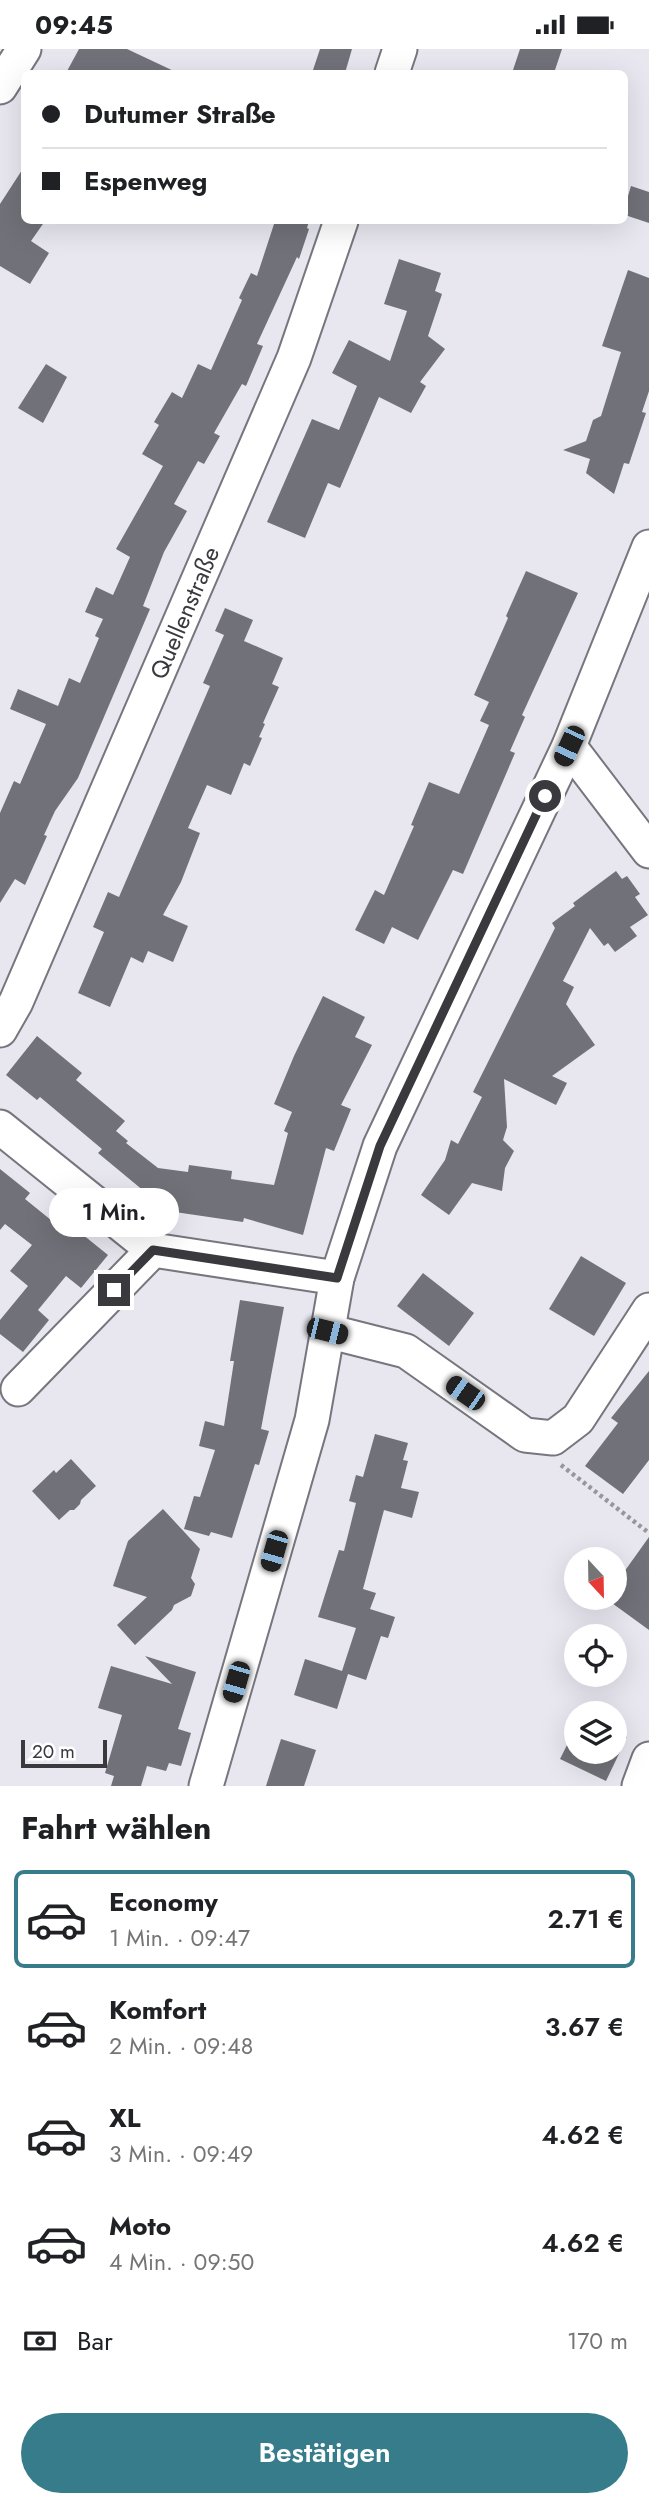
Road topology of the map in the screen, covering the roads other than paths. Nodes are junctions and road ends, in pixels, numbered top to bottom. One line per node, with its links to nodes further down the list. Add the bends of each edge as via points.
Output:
1 (23, 49): 4 (street)
2 (400, 49): 3 (street)
3 (393, 70)
4 (0, 87)
5 (340, 224): 9 (street, Quellenstraße, via 294,358)
6 (649, 547): 7 (street)
7 (569, 746): 8 (street); 12 (street, via 380,1146)
8 (649, 851)
9 (5, 1007)
10 (0, 1127): 11 (street)
11 (153, 1250): 12 (street); 15 (street)
12 (337, 1278): 14 (street)
13 (649, 1310): 14 (street, via 578,1419 553,1438 525,1435 406,1351)
14 (327, 1331): 17 (street, via 312,1420)
15 (18, 1389)
16 (649, 1759): 18 (street)
17 (206, 1786)
18 (639, 1786)

